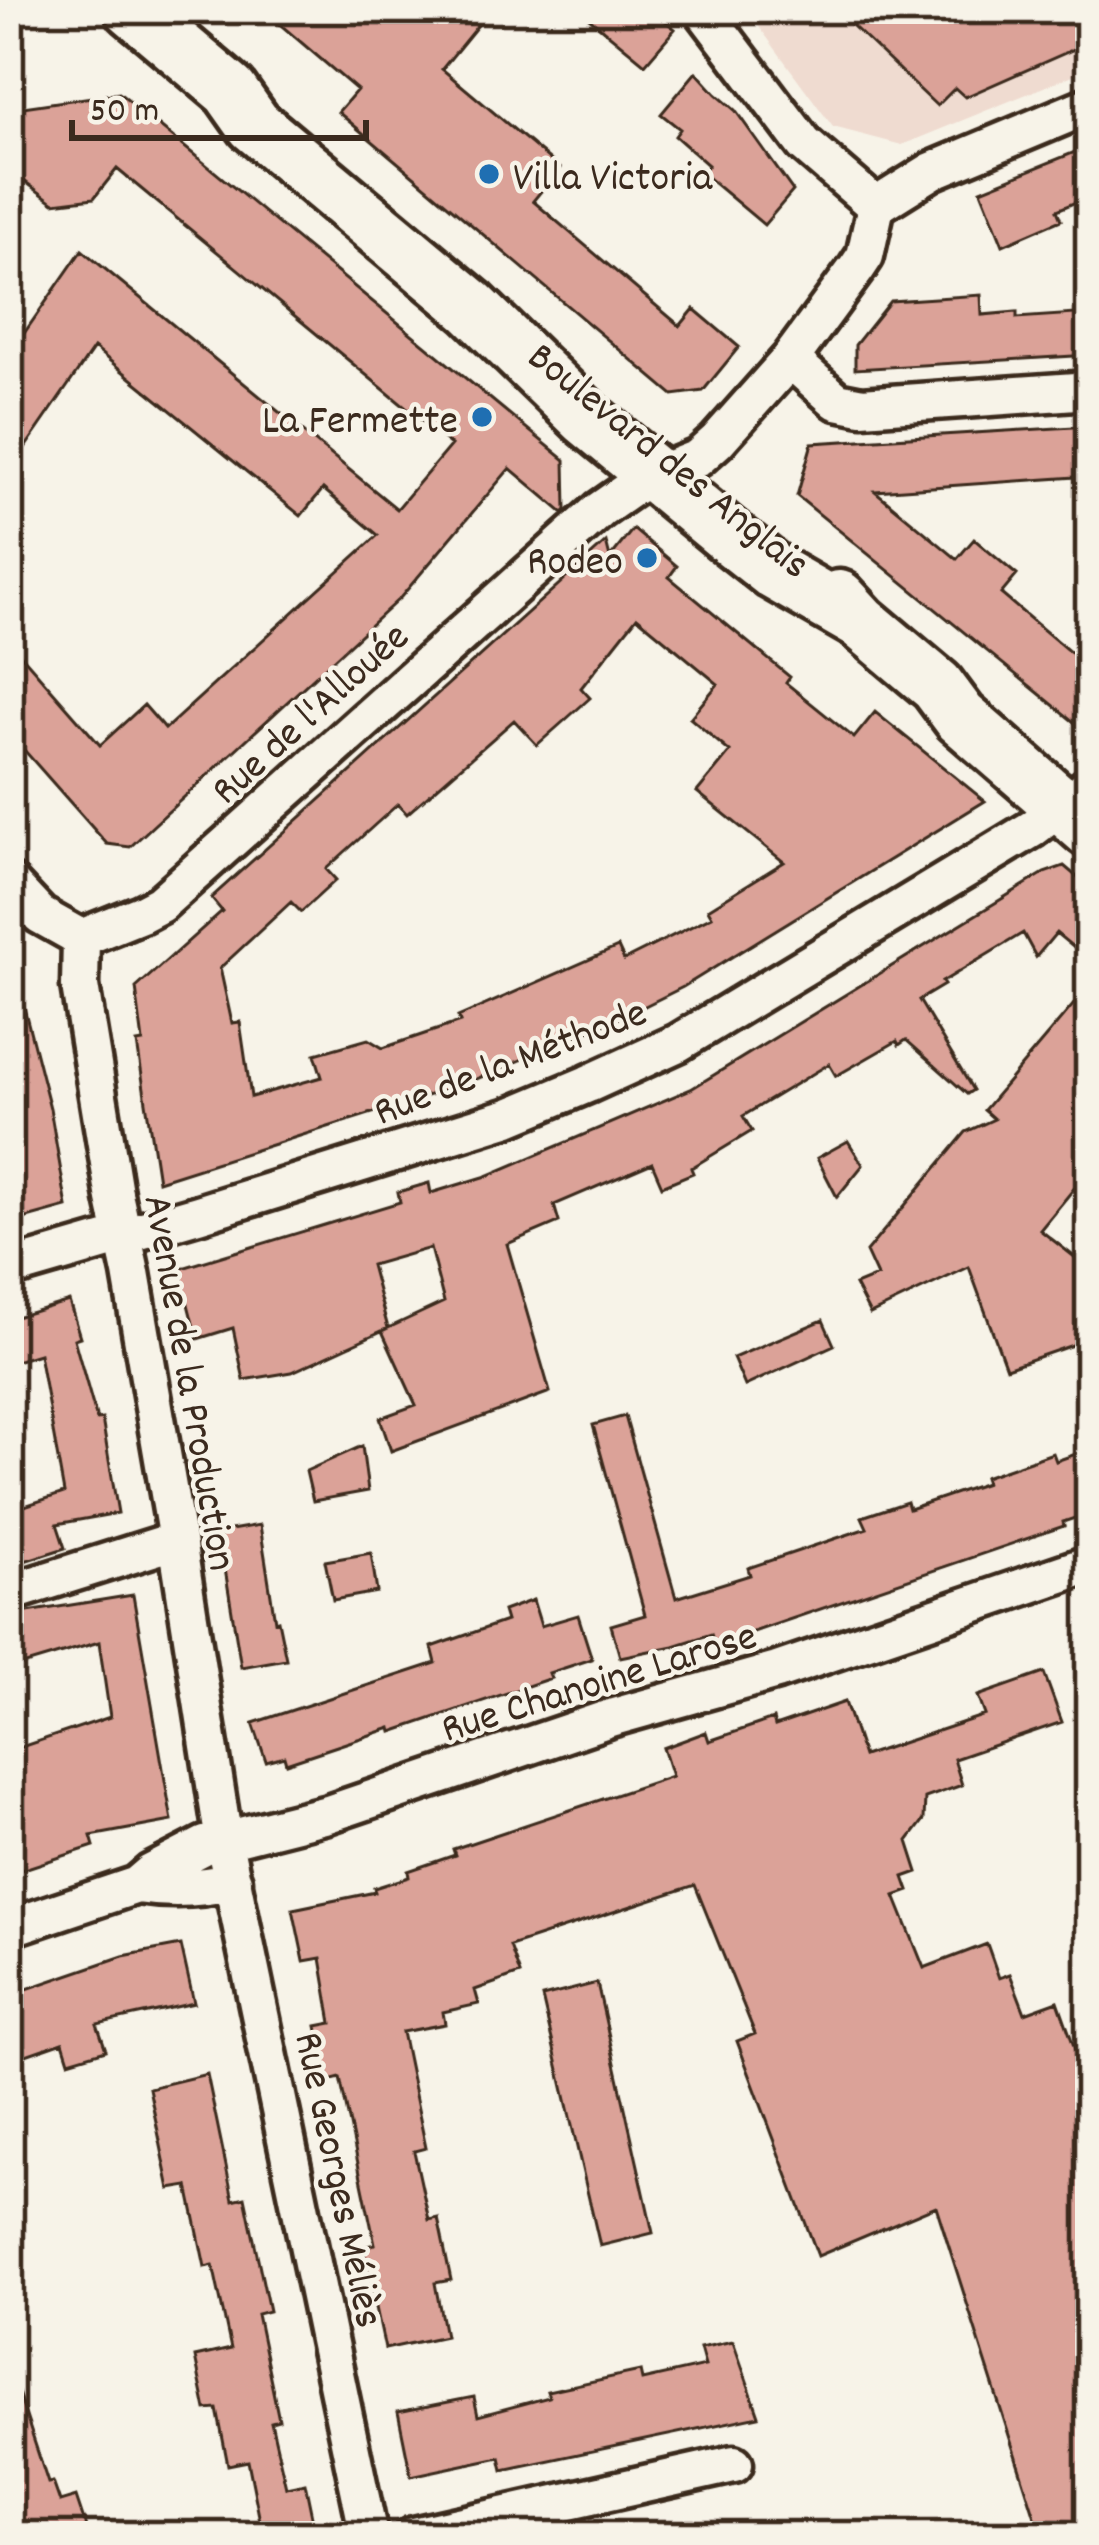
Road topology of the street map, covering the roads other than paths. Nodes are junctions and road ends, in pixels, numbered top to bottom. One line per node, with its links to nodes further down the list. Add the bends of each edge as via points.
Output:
1 (95, 9): 5 (main road, Boulevard des Anglais, via 215,108)
2 (133, 9): 5 (main road, Boulevard des Anglais, via 230,91)
3 (702, 9): 6 (street, via 804,144)
4 (1090, 105): 6 (street, via 932,171)
5 (254, 125): 9 (main road, Boulevard des Anglais, via 472,307 586,418)
6 (876, 206): 7 (street, Rue de l'Allouée, via 865,256)
7 (790, 359): 8 (street, via 823,391 862,406); 9 (street, Rue de l'Allouée, via 698,458)
8 (1090, 390)
9 (672, 468): 10 (main road, Boulevard des Anglais, via 774,572 860,622 937,686 1044,755); 12 (street, Rue de l'Allouée, via 600,510 160,904)
10 (1083, 801): 13 (street, Rue de la Méthode, via 678,1043 588,1084 509,1117)
11 (9, 882): 12 (street, via 40,915)
12 (81, 938): 13 (street, Avenue de la Production, via 80,986)
13 (123, 1236): 14 (street, Rue de la Méthode); 15 (street, Avenue de la Production)
14 (9, 1269)
15 (177, 1540): 17 (street); 18 (street, Avenue de la Production)
16 (1090, 1564): 18 (street, Rue Chanoine Larose, via 777,1671)
17 (9, 1593)
18 (224, 1842): 19 (street, Rue Georges Méliès); 20 (street, Rue Chanoine Larose)
19 (232, 1881): 20 (street, Rue Chanoine Larose); 23 (street, Rue Georges Méliès)
20 (137, 1885): 21 (street, Rue Chanoine Larose)
21 (9, 1928)
22 (734, 2464): 24 (street)
23 (369, 2536)
24 (413, 2536)

